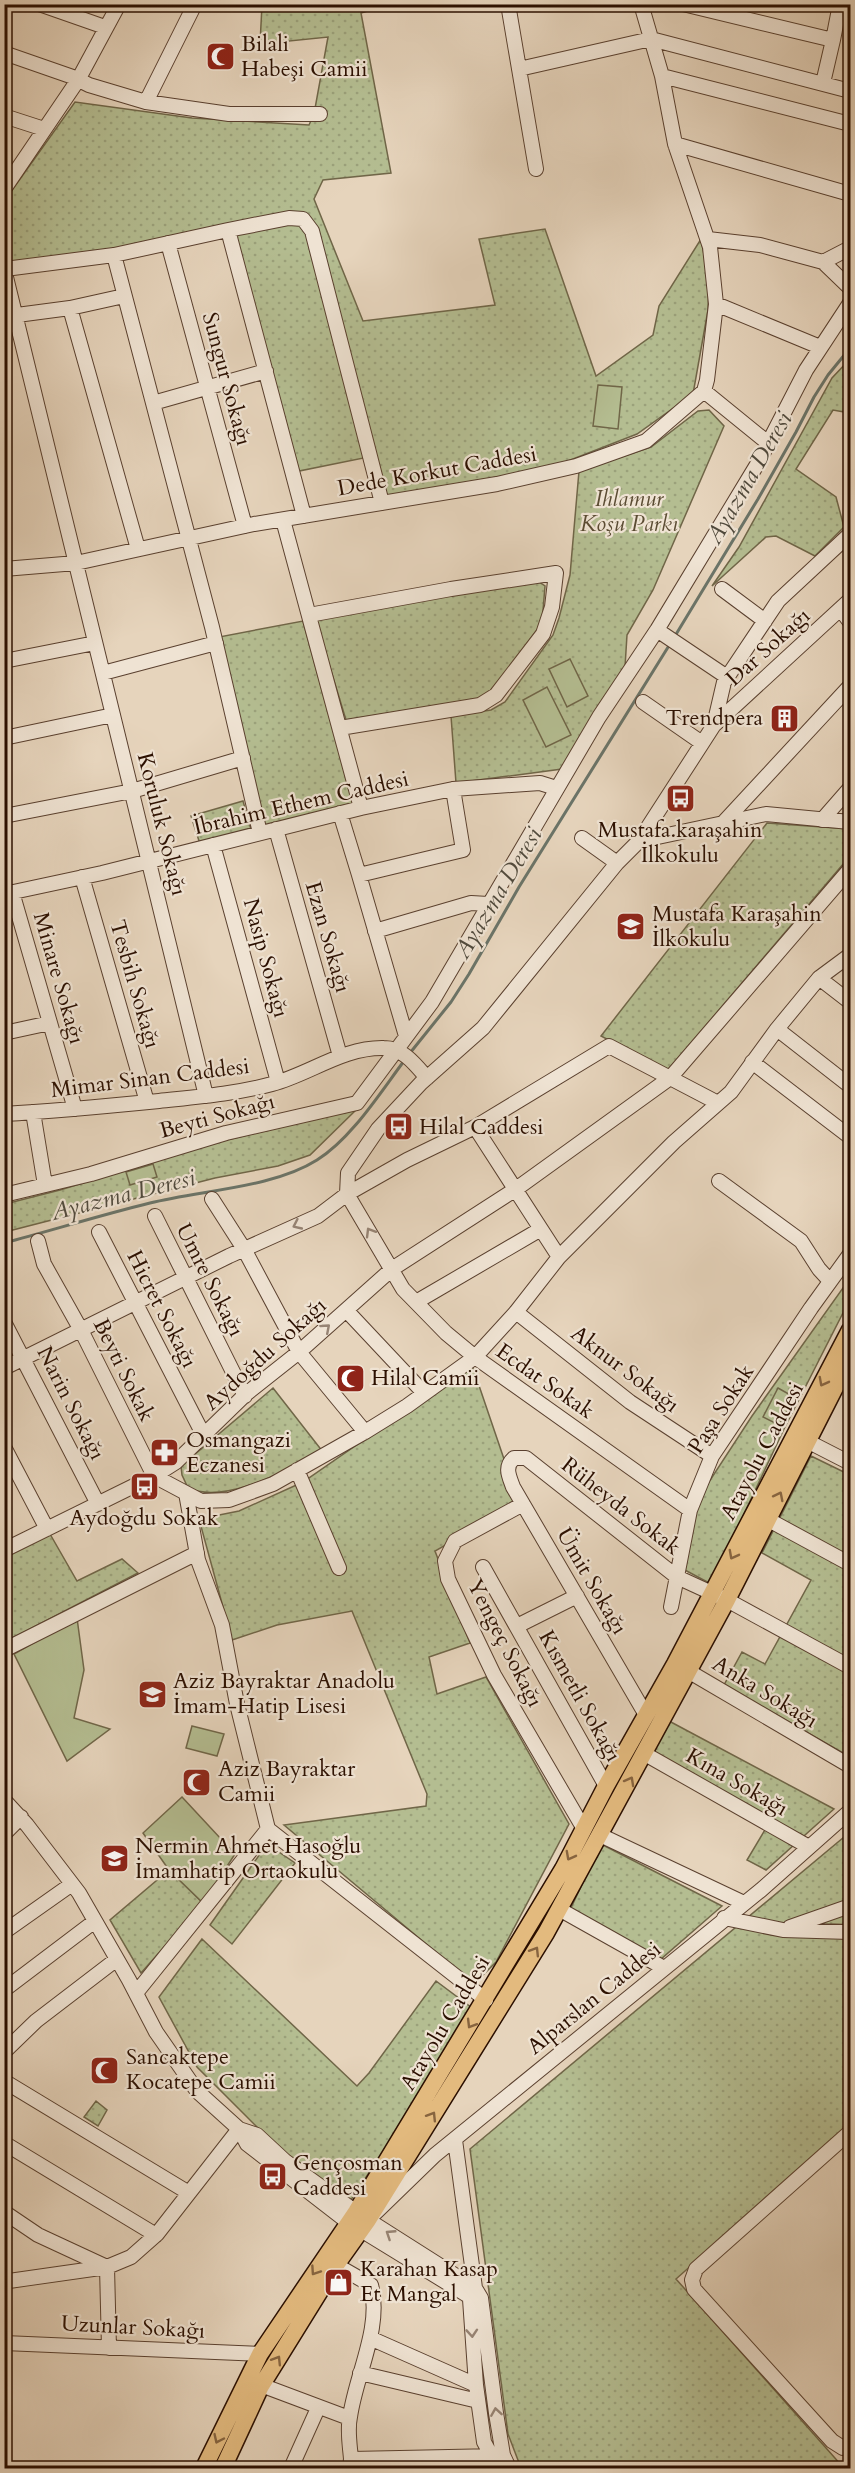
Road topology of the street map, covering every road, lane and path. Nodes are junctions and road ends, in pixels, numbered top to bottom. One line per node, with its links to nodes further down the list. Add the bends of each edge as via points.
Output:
1 (39, 4): 11 (street)
2 (112, 4): 11 (street)
3 (119, 4): 17 (street)
4 (195, 4): 20 (street)
5 (508, 4): 15 (street)
6 (641, 4): 12 (street)
7 (683, 4): 13 (street)
8 (840, 4): 13 (street)
9 (844, 4): 10 (street)
10 (850, 5)
11 (102, 26): 17 (street)
12 (651, 39): 15 (street); 16 (street); 18 (street)
13 (833, 40): 18 (street)
14 (4, 52): 17 (street)
15 (519, 69): 26 (street)
16 (662, 76): 23 (street); 25 (street)
17 (80, 80): 20 (street); 24 (street); 28 (street)
18 (823, 83): 19 (street)
19 (850, 91)
20 (146, 102): 21 (street, via 229,114)
21 (320, 114)
22 (4, 116): 24 (street)
23 (850, 124)
24 (40, 128): 27 (street)
25 (675, 144): 29 (street); 31 (street)
26 (536, 170)
27 (4, 176)
28 (4, 189)
29 (850, 194)
30 (228, 230): 32 (street); 44 (street); 49 (street, via 289,218 303,219 312,231)
31 (708, 239): 35 (street, via 760,245); 40 (street)
32 (168, 243): 34 (street); 45 (street, Sungur Sokağı)
33 (850, 248): 35 (street)
34 (114, 255): 36 (street); 38 (street)
35 (823, 262): 37 (street)
36 (5, 269): 42 (street, Koruluk Sokağı)
37 (850, 288)
38 (124, 296): 41 (street); 47 (street)
39 (850, 303): 43 (street, Beyti Sokağı)
40 (716, 304): 43 (street); 46 (street)
41 (70, 308): 42 (street); 55 (street)
42 (16, 315): 56 (street, Koruluk Sokağı)
43 (820, 347): 48 (street, Beyti Sokağı)
44 (266, 371): 45 (street); 50 (street)
45 (207, 387): 47 (street); 52 (street, Sungur Sokağı)
46 (704, 391): 48 (street); 49 (street, Dede Korkut Caddesi, via 646,441 576,466)
47 (153, 403): 54 (street)
48 (768, 444): 64 (street, Beyti Sokağı)
49 (382, 503): 50 (street, Dede Korkut Caddesi)
50 (304, 516): 51 (street, Dede Korkut Caddesi)
51 (283, 520): 52 (street, Dede Korkut Caddesi); 61 (street)
52 (245, 526): 54 (street, Dede Korkut Caddesi)
53 (850, 534): 62 (street, via 778,601)
54 (189, 538): 55 (street, Dede Korkut Caddesi); 66 (street)
55 (138, 549): 56 (street, Dede Korkut Caddesi)
56 (75, 563): 57 (street, Dede Korkut Caddesi); 65 (street, Koruluk Sokağı)
57 (4, 569)
58 (722, 589): 62 (street)
59 (850, 600): 60 (street, Dar Sokağı)
60 (840, 610): 63 (street); 73 (street, Dar Sokağı)
61 (309, 615): 74 (street); 74 (street, via 556,573 552,607 543,634 496,695 480,705)
62 (765, 621): 69 (street)
63 (850, 622)
64 (667, 637): 69 (street); 78 (street, Beyti Sokağı, via 598,717)
65 (95, 643): 67 (street); 68 (street, Koruluk Sokağı)
66 (216, 643): 68 (street); 77 (street)
67 (4, 661)
68 (103, 673): 72 (street, Koruluk Sokağı)
69 (728, 677): 73 (street)
70 (850, 686): 87 (street)
71 (642, 702): 76 (street)
72 (113, 715): 75 (street); 81 (street, Koruluk Sokağı)
73 (714, 725): 76 (street)
74 (340, 728): 82 (street)
75 (4, 738)
76 (702, 743): 91 (street)
77 (243, 758): 81 (street); 89 (street)
78 (556, 788): 80 (street, İbrahim Ethem Caddesi, via 540,783); 99 (street, Beyti Sokağı)
79 (850, 788): 85 (street)
80 (453, 789): 82 (street, İbrahim Ethem Caddesi); 96 (street, via 464,850)
81 (132, 791): 84 (street); 93 (street, Koruluk Sokağı)
82 (361, 808): 83 (street, İbrahim Ethem Caddesi)
83 (340, 813): 88 (street, İbrahim Ethem Caddesi); 96 (street)
84 (4, 816)
85 (822, 819): 86 (street); 87 (street, via 766,814)
86 (850, 822)
87 (723, 823): 91 (street)
88 (276, 829): 89 (street, İbrahim Ethem Caddesi); 109 (street, Ezan Sokağı)
89 (260, 833): 92 (street, İbrahim Ethem Caddesi)
90 (582, 838): 94 (street)
91 (639, 841): 94 (street)
92 (213, 845): 93 (street, İbrahim Ethem Caddesi); 113 (street, Nasip Sokağı)
93 (149, 861): 97 (street, İbrahim Ethem Caddesi); 115 (street, Koruluk Sokağı)
94 (617, 863): 111 (street, via 483,1028)
95 (850, 869): 112 (street, Aydoğdu Sokağı)
96 (359, 875): 100 (street)
97 (82, 877): 98 (street, İbrahim Ethem Caddesi); 116 (street, Tesbih Sokağı)
98 (8, 893): 104 (street, Minare Sokağı)
99 (488, 904): 100 (street, via 471,903); 107 (street, Beyti Sokağı, via 432,1002)
100 (375, 932): 107 (street)
101 (850, 955): 102 (street)
102 (819, 978): 103 (street); 105 (street)
103 (850, 1002)
104 (50, 1023): 106 (street); 118 (street, Minare Sokağı)
105 (777, 1029): 110 (street); 114 (street)
106 (4, 1033)
107 (406, 1036): 108 (street, Beyti Sokağı)
108 (403, 1054): 109 (street, Mimar Sinan Caddesi, via 385,1048 358,1049); 111 (street); 124 (street, Beyti Sokağı, via 357,1103 226,1133)
109 (340, 1056): 113 (street, Mimar Sinan Caddesi)
110 (752, 1062): 117 (street); 122 (street)
111 (427, 1078): 126 (street, via 378,1129 348,1173)
112 (670, 1078): 117 (street); 121 (street, via 609,1046); 125 (street, Aydoğdu Sokağı)
113 (278, 1082): 115 (street, Mimar Sinan Caddesi)
114 (850, 1086)
115 (206, 1096): 116 (street, Mimar Sinan Caddesi)
116 (147, 1102): 118 (street, Mimar Sinan Caddesi)
117 (718, 1103): 135 (street)
118 (75, 1109): 119 (street, Mimar Sinan Caddesi)
119 (33, 1112): 120 (street, Mimar Sinan Caddesi); 124 (street)
120 (4, 1114)
121 (475, 1127): 125 (street); 126 (street)
122 (850, 1137)
123 (719, 1181): 138 (street, via 801,1240)
124 (45, 1185): 127 (street, Beyti Sokağı)
125 (516, 1189): 130 (street); 136 (street, Aydoğdu Sokağı)
126 (347, 1194): 133 (street, one-way to 133, via 318,1216); 136 (street, Ecdat Sokak, one-way to 126)
127 (4, 1195)
128 (212, 1199): 133 (street)
129 (155, 1216): 137 (street, Umre Sokağı)
130 (541, 1229): 135 (street); 139 (street)
131 (99, 1232): 140 (street, Hicret Sokağı)
132 (38, 1241): 144 (street, Beyti Sokak, via 44,1264)
133 (244, 1249): 137 (street); 146 (street)
134 (850, 1254): 138 (street, Paşa Sokak)
135 (559, 1257): 142 (street)
136 (392, 1269): 139 (street, Ecdat Sokak); 141 (street, Aydoğdu Sokağı)
137 (186, 1278): 140 (street); 152 (street, Umre Sokağı)
138 (830, 1281): 157 (street, Paşa Sokak)
139 (416, 1302): 147 (street, Ecdat Sokak)
140 (135, 1303): 144 (street); 154 (street, Hicret Sokağı)
141 (346, 1310): 146 (street, Aydoğdu Sokağı, one-way to 141); 151 (street)
142 (516, 1311): 147 (street); 157 (street, Aknur Sokağı, via 630,1402)
143 (4, 1322): 148 (street, Narin Sokağı)
144 (81, 1330): 148 (street); 161 (street, Beyti Sokak)
145 (850, 1330): 175 (main road, Atayolu Caddesi, one-way to 175)
146 (299, 1352): 152 (street, Aydoğdu Sokağı); 153 (street)
147 (475, 1357): 151 (street); 165 (street, Ecdat Sokak)
148 (25, 1358): 150 (street); 163 (street, Narin Sokağı)
149 (849, 1364): 155 (main road, Atayolu Caddesi)
150 (4, 1368)
151 (424, 1393): 153 (street)
152 (245, 1396): 154 (street, Aydoğdu Sokağı)
153 (365, 1431): 160 (street)
154 (204, 1436): 161 (street, Aydoğdu Sokağı)
155 (807, 1441): 158 (street); 166 (main road, Atayolu Caddesi, one-way to 155)
156 (4, 1447): 167 (street)
157 (711, 1456): 165 (street, Paşa Sokak)
158 (850, 1463)
159 (508, 1466): 164 (street, Ümit Sokağı); 173 (street, Rüheyda Sokak, via 514,1458 526,1458)
160 (297, 1470): 162 (street, via 273,1484 229,1500 201,1501); 172 (street)
161 (154, 1476): 162 (street); 163 (street, Aydoğdu Sokağı)
162 (186, 1493): 169 (street)
163 (98, 1504): 167 (street, Aydoğdu Sokağı)
164 (522, 1504): 174 (street, Ümit Sokağı); 189 (street, Yengeç Sokağı, via 455,1541 445,1561 448,1579 494,1675)
165 (690, 1510): 173 (street, Paşa Sokak)
166 (767, 1519): 170 (street); 175 (main road, Atayolu Caddesi)
167 (47, 1529): 168 (street, Aydoğdu Sokağı)
168 (4, 1550)
169 (197, 1553): 178 (street); 188 (street, via 222,1625)
170 (850, 1564)
171 (483, 1567): 177 (street, Kısmetli Sokağı)
172 (339, 1568)
173 (677, 1576): 175 (street, Rüheyda Sokak); 176 (street, Paşa Sokak)
174 (577, 1596): 177 (street, Kısmetli Sokağı); 181 (street, Ümit Sokağı)
175 (720, 1596): 179 (street, Rüheyda Sokak); 180 (main road, Atayolu Caddesi); 181 (main road, Atayolu Caddesi)
176 (671, 1607)
177 (517, 1626): 184 (street, Kısmetli Sokağı)
178 (4, 1650)
179 (850, 1667)
180 (688, 1671): 182 (main road, Atayolu Caddesi); 183 (street, Anka Sokağı)
181 (646, 1715): 184 (main road, Atayolu Caddesi)
182 (645, 1754): 191 (main road, Atayolu Caddesi, one-way to 182); 192 (street, Kına Sokağı)
183 (850, 1767)
184 (606, 1786): 189 (main road, Atayolu Caddesi)
185 (4, 1800): 187 (street)
186 (850, 1811): 192 (street, Alparslan Caddesi)
187 (21, 1818): 190 (street); 193 (street)
188 (268, 1829): 205 (street); 206 (street)
189 (584, 1829): 206 (main road, Atayolu Caddesi, one-way to 206)
190 (4, 1834)
191 (600, 1835): 194 (street); 196 (main road, Atayolu Caddesi)
192 (809, 1847): 194 (street, Alparslan Caddesi)
193 (72, 1884): 198 (street); 200 (street)
194 (744, 1903): 197 (street, Alparslan Caddesi)
195 (850, 1906): 199 (street)
196 (560, 1910): 203 (street); 213 (main road, Atayolu Caddesi, one-way to 196)
197 (723, 1918): 199 (street); 203 (street, Alparslan Caddesi)
198 (95, 1921): 202 (street); 204 (street)
199 (783, 1930): 201 (street)
200 (4, 1932)
201 (850, 1932)
202 (117, 1959): 205 (street); 207 (street, via 36,2021)
203 (664, 1968): 211 (street, Alparslan Caddesi)
204 (4, 1990)
205 (136, 1993): 209 (street, via 156,2032 196,2091)
206 (486, 2000): 217 (main road, Atayolu Caddesi, one-way to 217)
207 (4, 2052)
208 (4, 2081): 215 (street)
209 (239, 2129): 215 (street); 217 (street, via 247,2144)
210 (850, 2132): 234 (street, via 696,2269 693,2280 694,2289 832,2441 843,2448)
211 (455, 2140): 214 (street, Alparslan Caddesi); 222 (street)
212 (4, 2143): 218 (street)
213 (415, 2144): 214 (street, via 424,2155); 217 (main road, Atayolu Caddesi)
214 (435, 2155): 217 (street, Alparslan Caddesi)
215 (189, 2193): 218 (street)
216 (4, 2212): 220 (street, via 38,2235)
217 (358, 2221): 219 (main road, Atayolu Caddesi); 222 (street); 227 (main road, Atayolu Caddesi, one-way to 227)
218 (156, 2235): 220 (street, via 131,2257)
219 (336, 2265): 224 (street, via 371,2285 375,2300); 229 (main road, Atayolu Caddesi, one-way to 219)
220 (106, 2267): 221 (street); 226 (street)
221 (7, 2281): 223 (street)
222 (471, 2292): 230 (street, one-way to 230); 235 (street, one-way to 222, via 481,2298)
223 (4, 2296)
224 (369, 2338): 228 (street); 230 (street)
225 (4, 2343): 226 (street, Uzunlar Sokağı)
226 (109, 2348): 227 (street, Uzunlar Sokağı)
227 (260, 2354): 229 (main road, Atayolu Caddesi)
228 (360, 2373): 231 (street); 233 (street)
229 (254, 2382): 232 (street); 239 (main road, Atayolu Caddesi, one-way to 239); 240 (main road, Atayolu Caddesi)
230 (476, 2385): 231 (street)
231 (478, 2401): 235 (street, via 484,2442)
232 (318, 2408): 233 (street); 241 (street)
233 (349, 2418): 238 (street)
234 (850, 2447)
235 (498, 2460): 237 (street); 242 (street)
236 (406, 2462): 237 (street); 238 (street)
237 (476, 2463)
238 (350, 2464)
239 (204, 2469)
240 (223, 2469)
241 (291, 2469)
242 (509, 2469)

